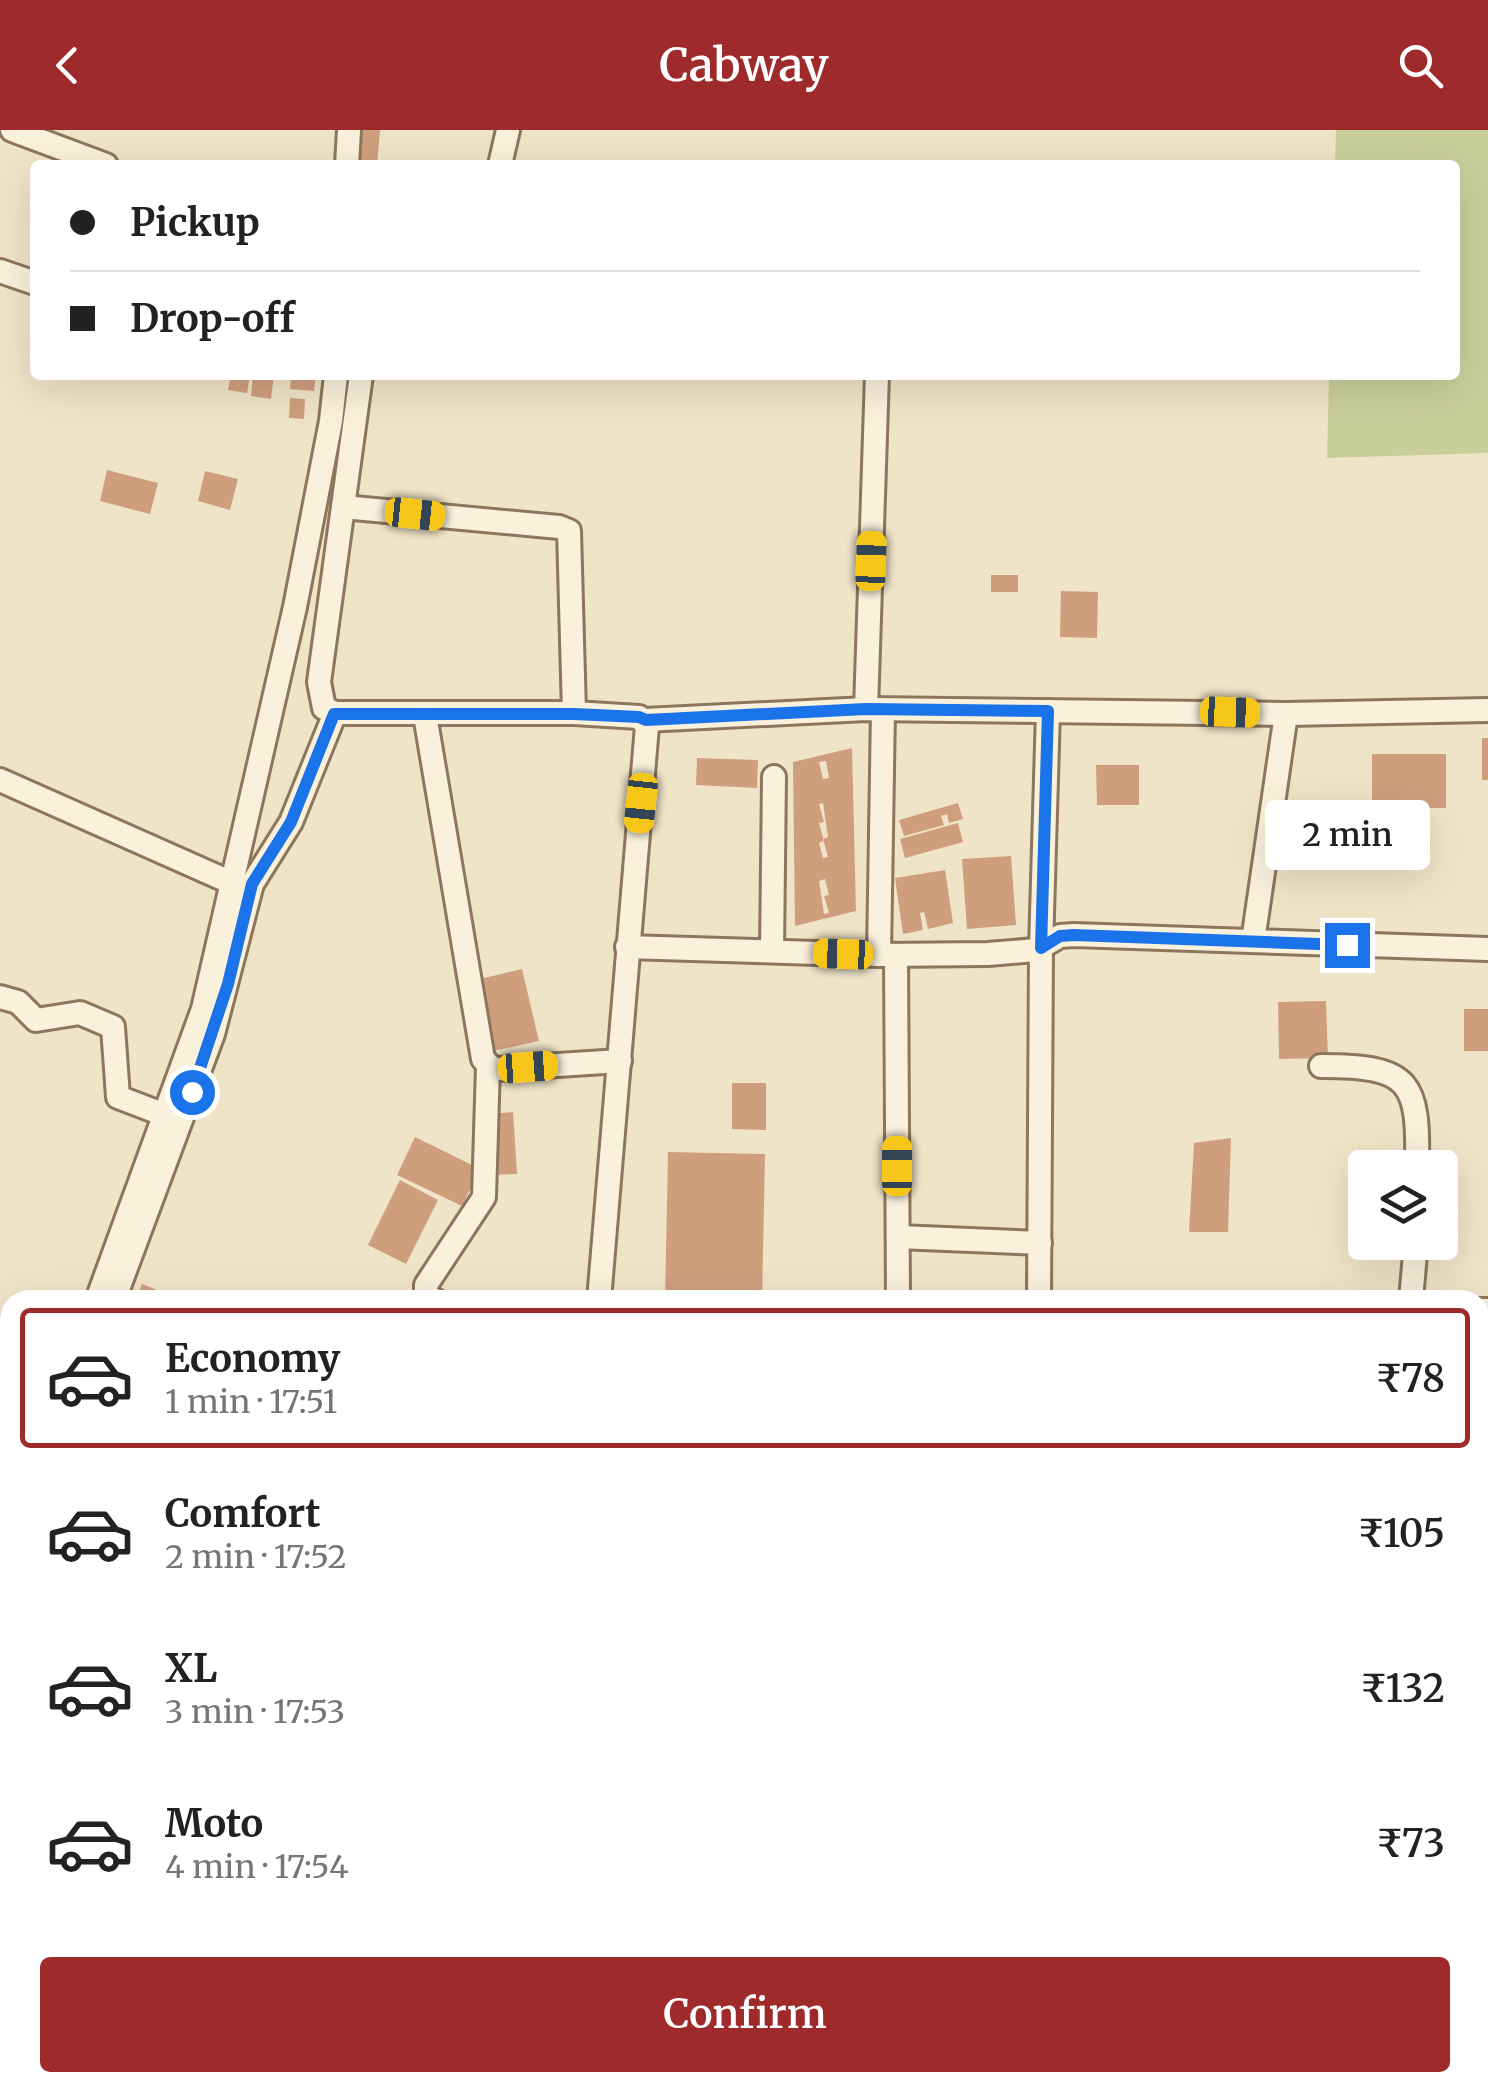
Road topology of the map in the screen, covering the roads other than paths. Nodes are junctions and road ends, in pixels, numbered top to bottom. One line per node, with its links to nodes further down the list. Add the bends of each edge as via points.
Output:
1 (12, 130): 4 (street)
2 (349, 130): 5 (street)
3 (508, 130): 6 (street)
4 (93, 160)
5 (346, 160)
6 (501, 160)
7 (0, 271): 8 (street)
8 (30, 281)
9 (336, 380): 23 (street, via 315,512)
10 (360, 380): 12 (street)
11 (877, 380): 13 (street)
12 (343, 507): 16 (street, via 319,682 322,705); 18 (street, via 569,531)
13 (874, 709): 15 (street); 20 (street); 29 (street)
14 (1488, 710): 19 (street)
15 (1048, 711): 19 (street); 26 (street)
16 (334, 714): 17 (street); 40 (street, via 291,822 252,884 213,1034)
17 (425, 714): 18 (street); 32 (street, via 479,1048)
18 (574, 714): 20 (street)
19 (1286, 714): 24 (street)
20 (646, 720): 25 (street)
21 (774, 777): 28 (street)
22 (0, 780): 23 (street)
23 (232, 882): 34 (street, via 203,1008)
24 (1253, 941): 26 (street, via 1063,935); 27 (street)
25 (627, 947): 28 (street); 31 (street)
26 (1041, 948): 29 (street); 37 (street)
27 (1488, 949)
28 (772, 952): 29 (street)
29 (887, 955): 36 (street)
30 (0, 997): 34 (street, via 18,1002 36,1020 80,1013 113,1027 118,1097)
31 (620, 1061): 32 (street); 42 (street)
32 (488, 1066): 41 (street, via 484,1197)
33 (1321, 1066): 35 (street, via 1362,1066 1399,1078 1416,1110)
34 (165, 1115): 39 (street)
35 (1417, 1150)
36 (898, 1237): 37 (street); 43 (street)
37 (1040, 1243): 44 (street)
38 (1415, 1260): 45 (street)
39 (100, 1290)
40 (118, 1290)
41 (427, 1290)
42 (600, 1290)
43 (898, 1290)
44 (1039, 1290)
45 (1413, 1290)

